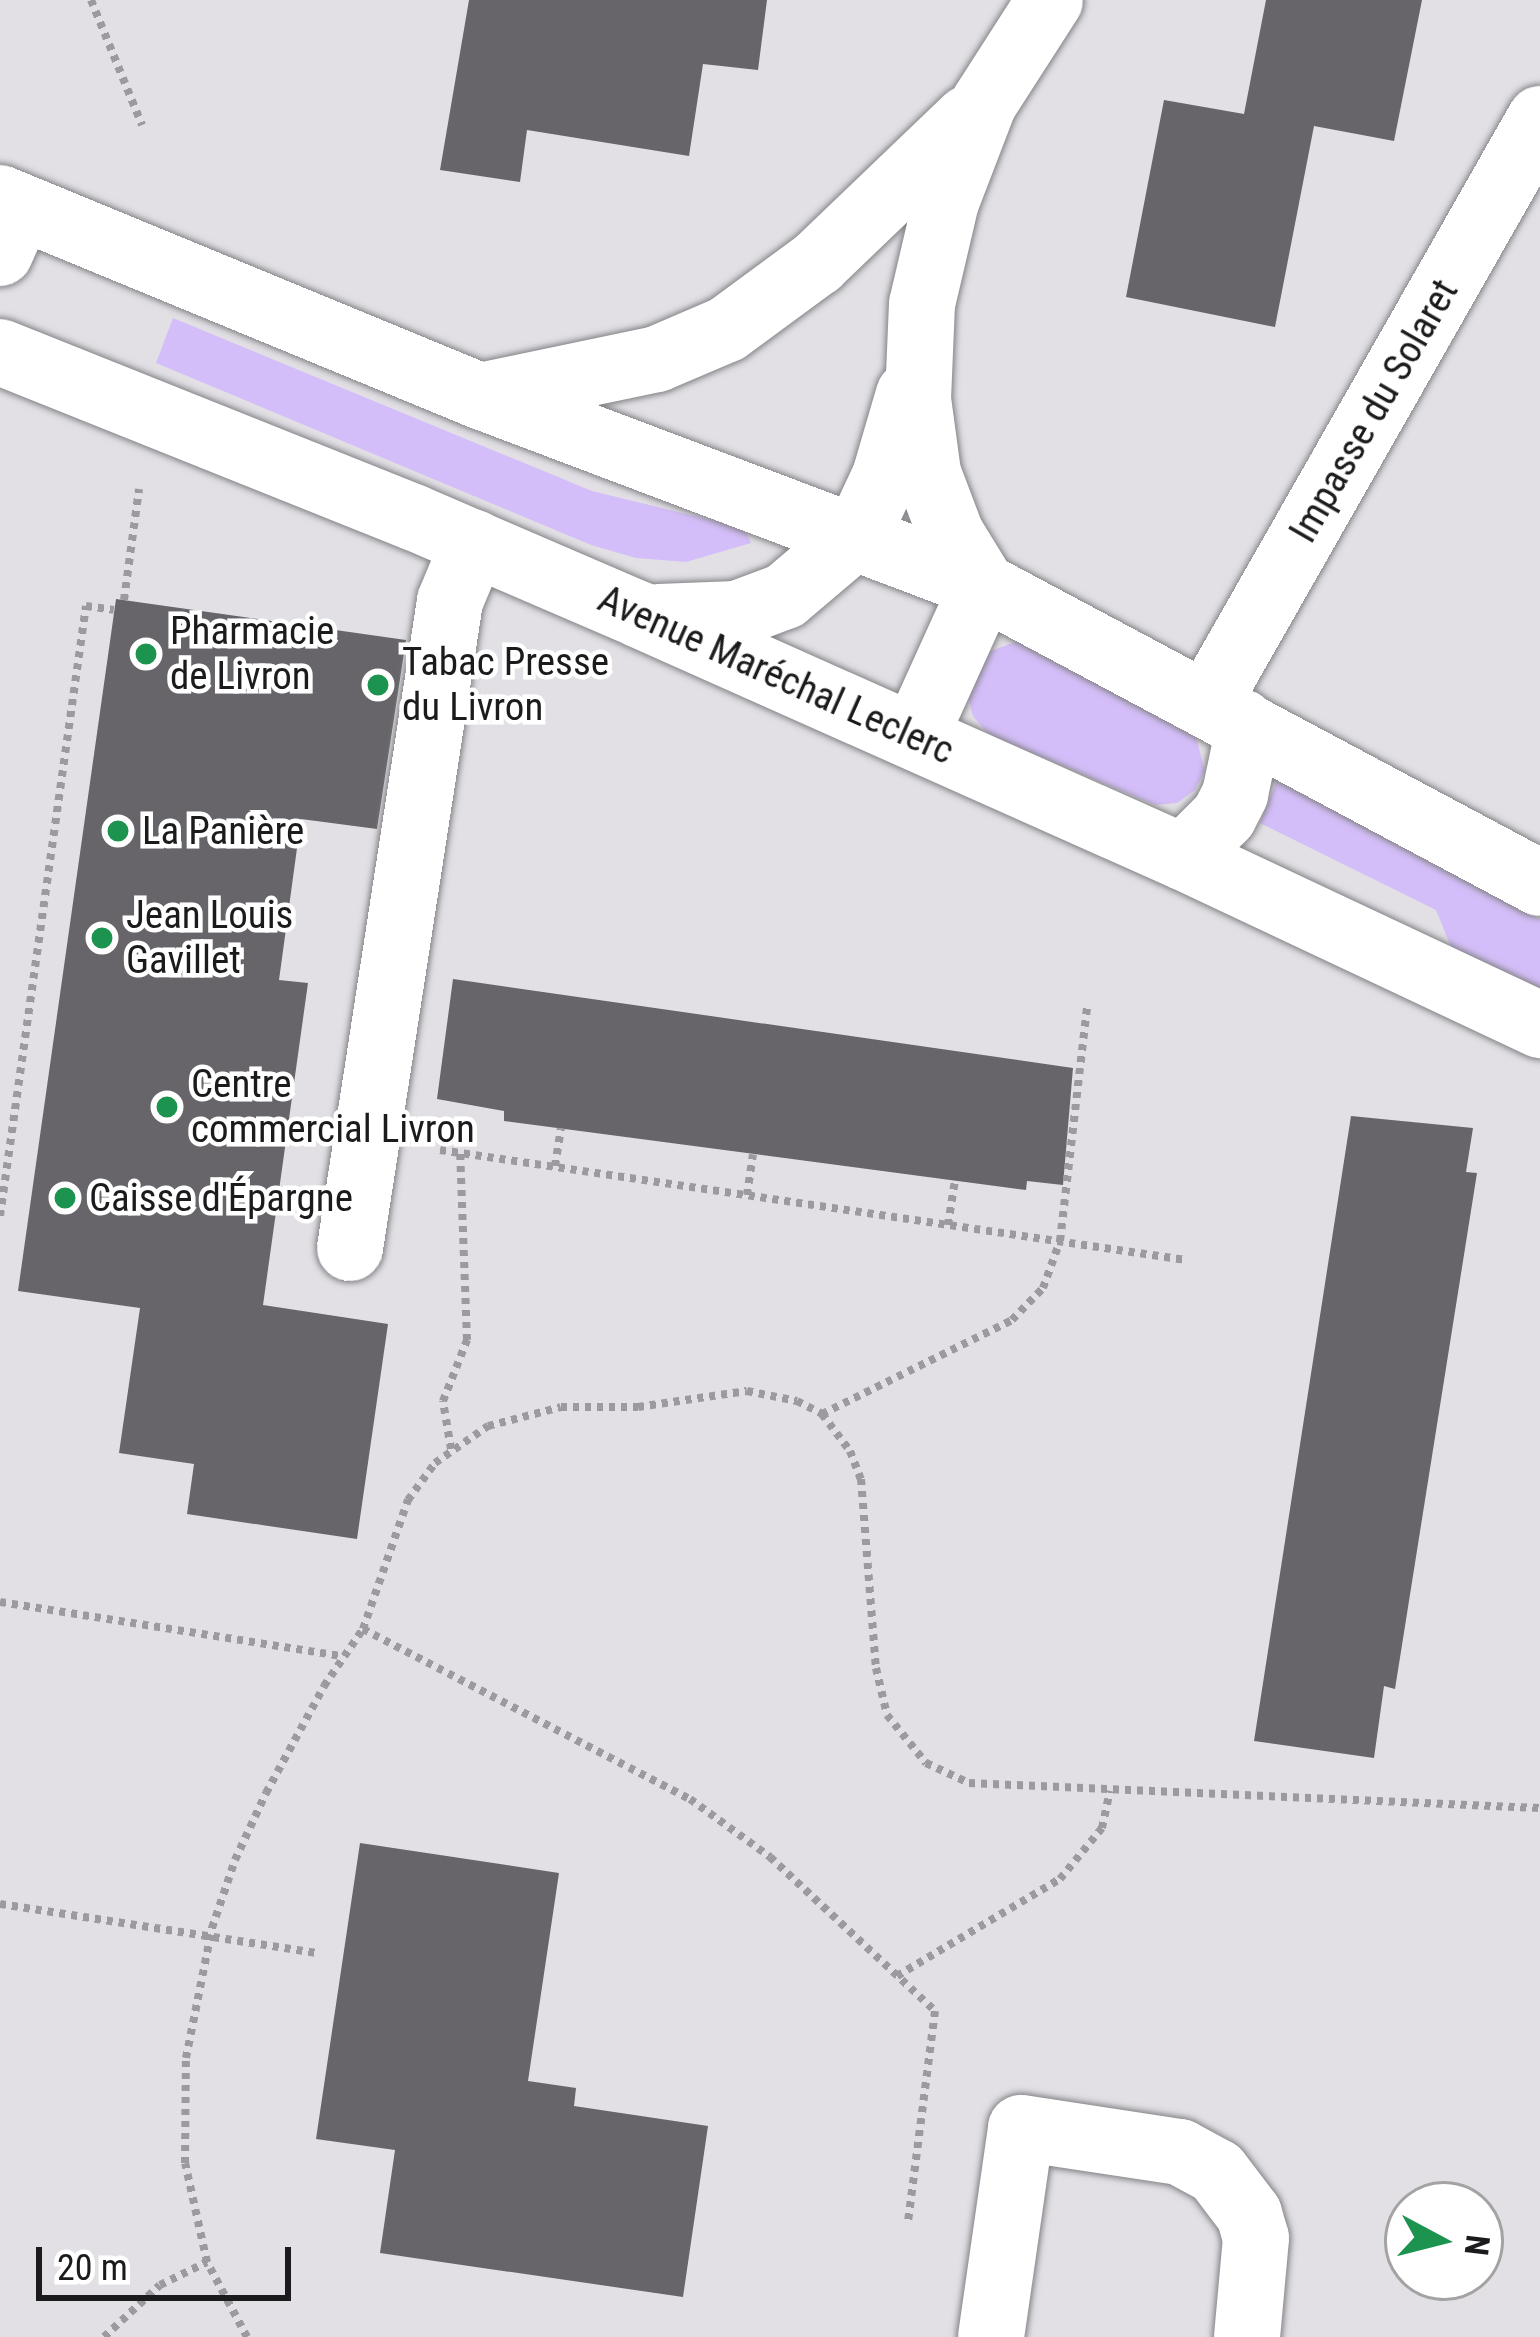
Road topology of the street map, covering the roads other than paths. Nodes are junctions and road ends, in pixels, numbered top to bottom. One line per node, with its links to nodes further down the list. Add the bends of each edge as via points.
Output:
1 (1050, 0): 2 (main road)
2 (984, 103): 6 (main road, via 933,253); 7 (main road, via 817,263 728,329 657,359)
3 (1540, 119): 12 (main road, Impasse du Solaret)
4 (7, 220): 7 (main road)
5 (0, 352): 9 (main road, Avenue Maréchal Leclerc)
6 (917, 368): 8 (main road); 10 (main road, via 936,502)
7 (481, 396): 8 (main road)
8 (858, 535): 10 (main road); 11 (main road, via 806,583 760,606 687,620)
9 (474, 543): 11 (main road, Avenue Maréchal Leclerc); 17 (main road, via 449,602)
10 (983, 586): 12 (main road); 13 (main road)
11 (638, 614): 13 (main road, Avenue Maréchal Leclerc)
12 (1225, 712): 14 (main road, via 1245,747 1235,794); 15 (main road)
13 (915, 736): 14 (main road, Avenue Maréchal Leclerc)
14 (1183, 857): 16 (main road, Avenue Maréchal Leclerc)
15 (1540, 883)
16 (1540, 1025)
17 (350, 1248)
18 (991, 2337): 19 (main road, via 1021,2128 1180,2152 1217,2172 1249,2214 1256,2238)
19 (1246, 2337)

